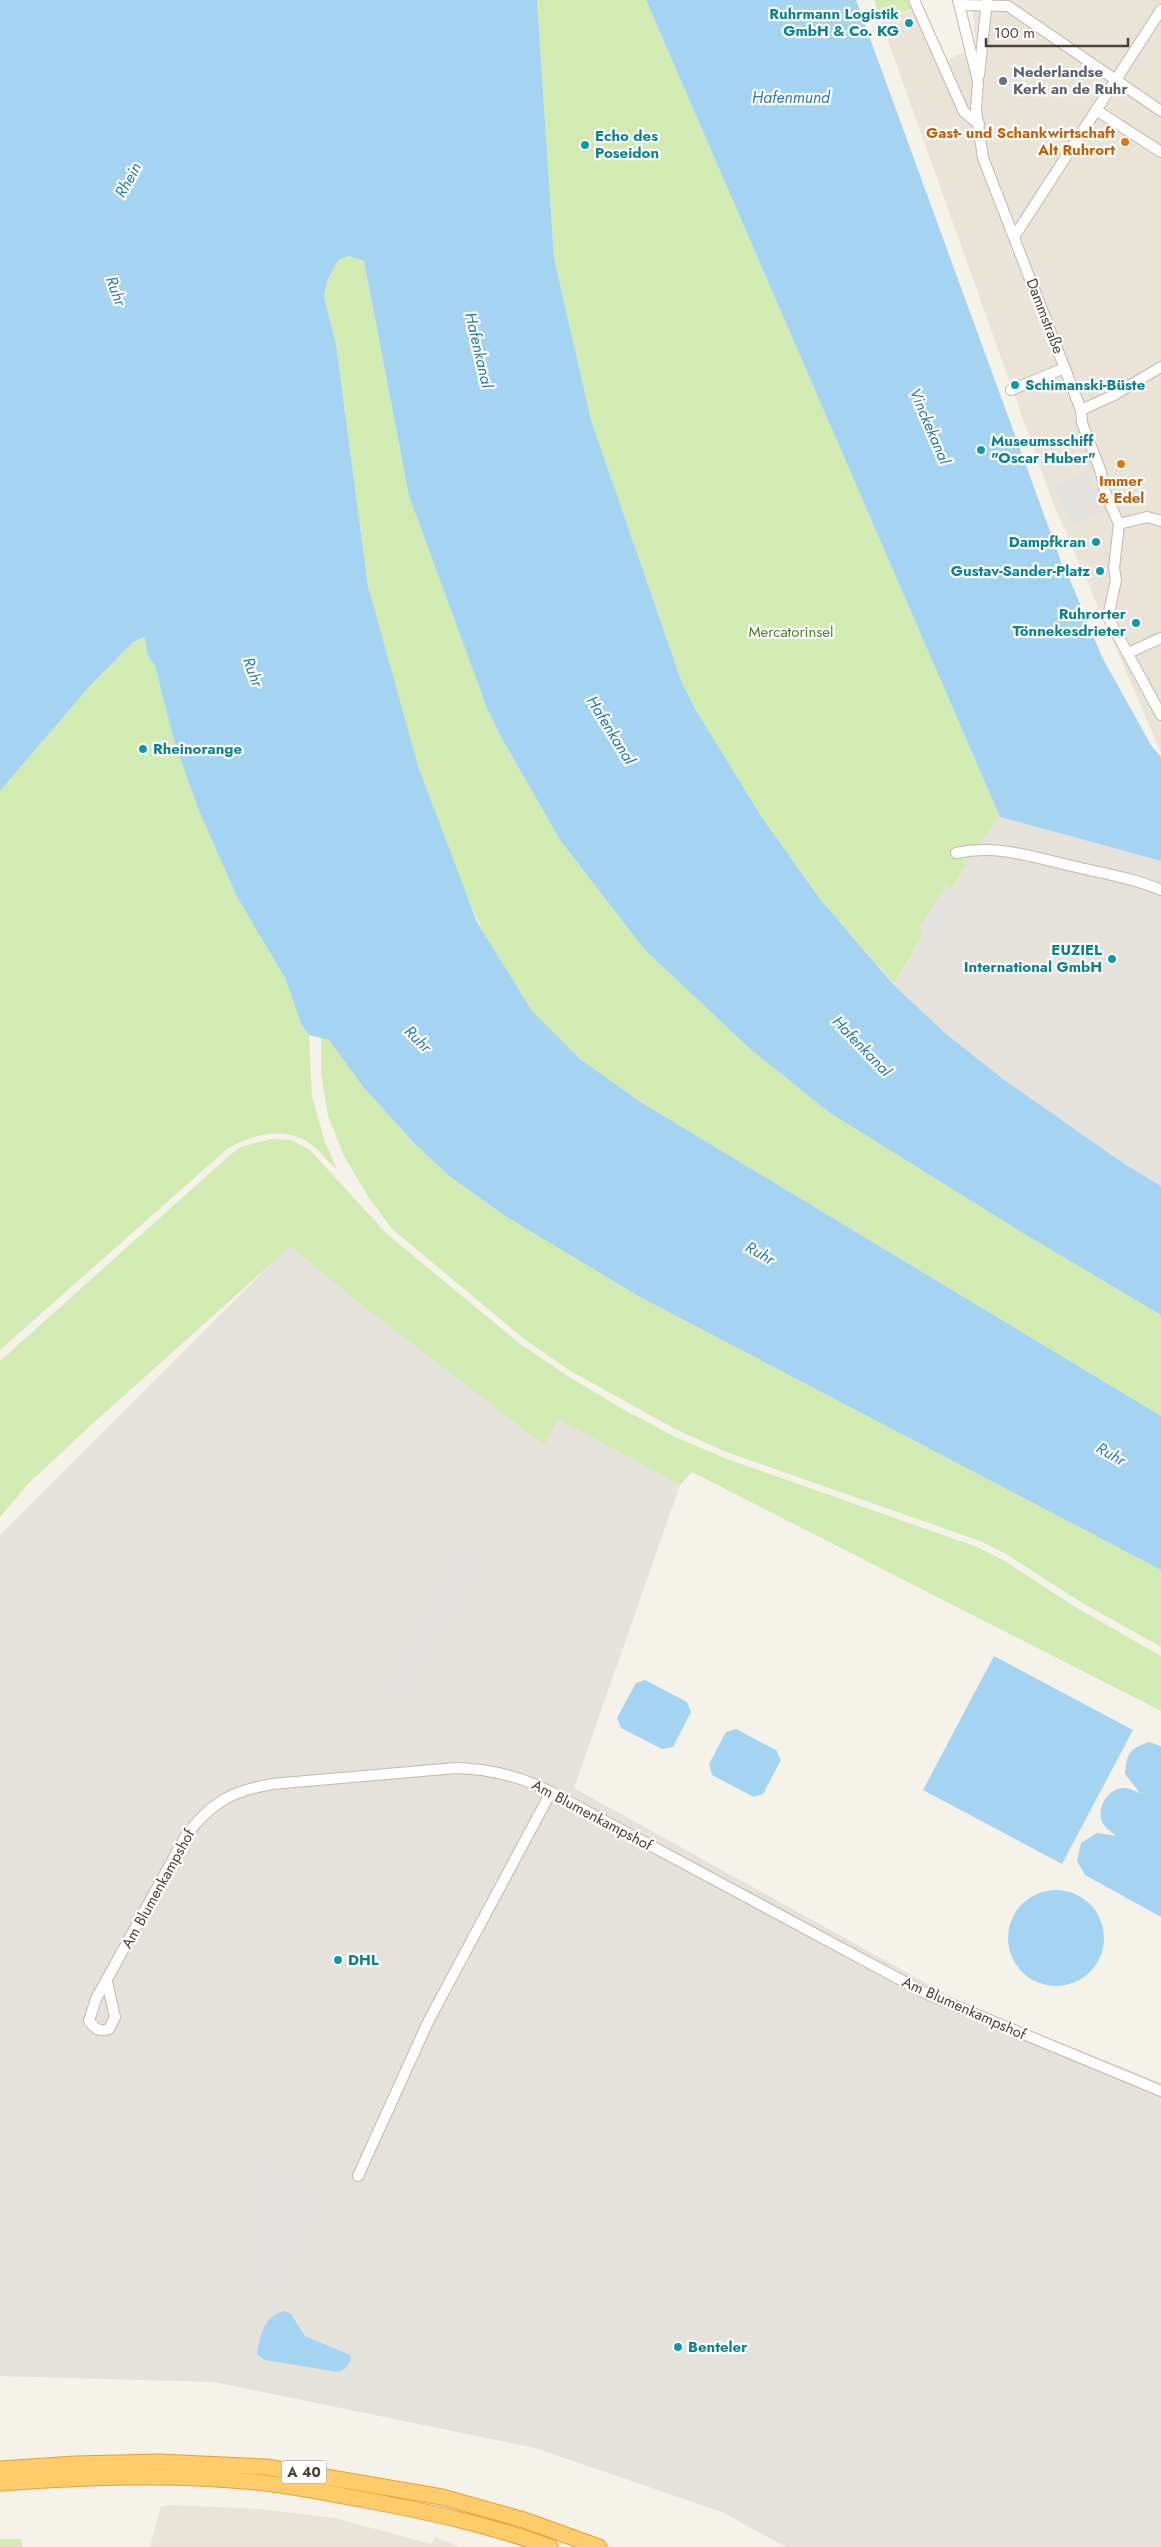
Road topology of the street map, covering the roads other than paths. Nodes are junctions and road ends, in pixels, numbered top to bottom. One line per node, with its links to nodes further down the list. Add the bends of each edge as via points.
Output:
1 (914, 0): 10 (street, via 964,112)
2 (959, 2): 3 (street); 6 (street, Dammstraße)
3 (987, 2): 4 (street); 6 (street)
4 (1010, 3): 7 (street)
5 (1161, 10): 7 (street)
6 (978, 81): 10 (street, Dammstraße, via 976,110)
7 (1115, 81): 8 (street); 9 (street)
8 (1096, 110): 11 (street); 12 (street)
9 (1161, 110)
10 (979, 124): 12 (street, Dammstraße, via 983,158)
11 (1161, 152)
12 (1014, 237): 14 (street, Dammstraße)
13 (1161, 367): 16 (street)
14 (1065, 368): 15 (street); 16 (street, Dammstraße)
15 (1011, 390)
16 (1081, 410): 18 (street, Dammstraße, via 1082,423)
17 (1161, 521): 18 (street, via 1147,518)
18 (1119, 524): 20 (street, Dammstraße, via 1114,568 1116,580 1108,617)
19 (1161, 638): 20 (street)
20 (1128, 653): 21 (street, Dammstraße)
21 (1161, 715)
22 (956, 853): 23 (street, via 976,848 1006,850)
23 (1161, 890)
24 (551, 1792): 25 (street, Am Blumenkampshof, via 498,1771 456,1768 272,1784 237,1793 216,1804 187,1834); 26 (street, Am Blumenkampshof, via 927,1994); 27 (street, via 428,2022)
25 (107, 1982): 25 (street, Am Blumenkampshof, via 115,2017 109,2029 103,2031 89,2021 91,2010)
26 (1161, 2091)
27 (358, 2176)
28 (0, 2469): 31 (highway, A 40, via 160,2462 267,2467 442,2497 524,2520)
29 (0, 2483): 30 (highway, A 40, via 158,2477 265,2483 438,2514)
30 (550, 2547)
31 (599, 2547)

